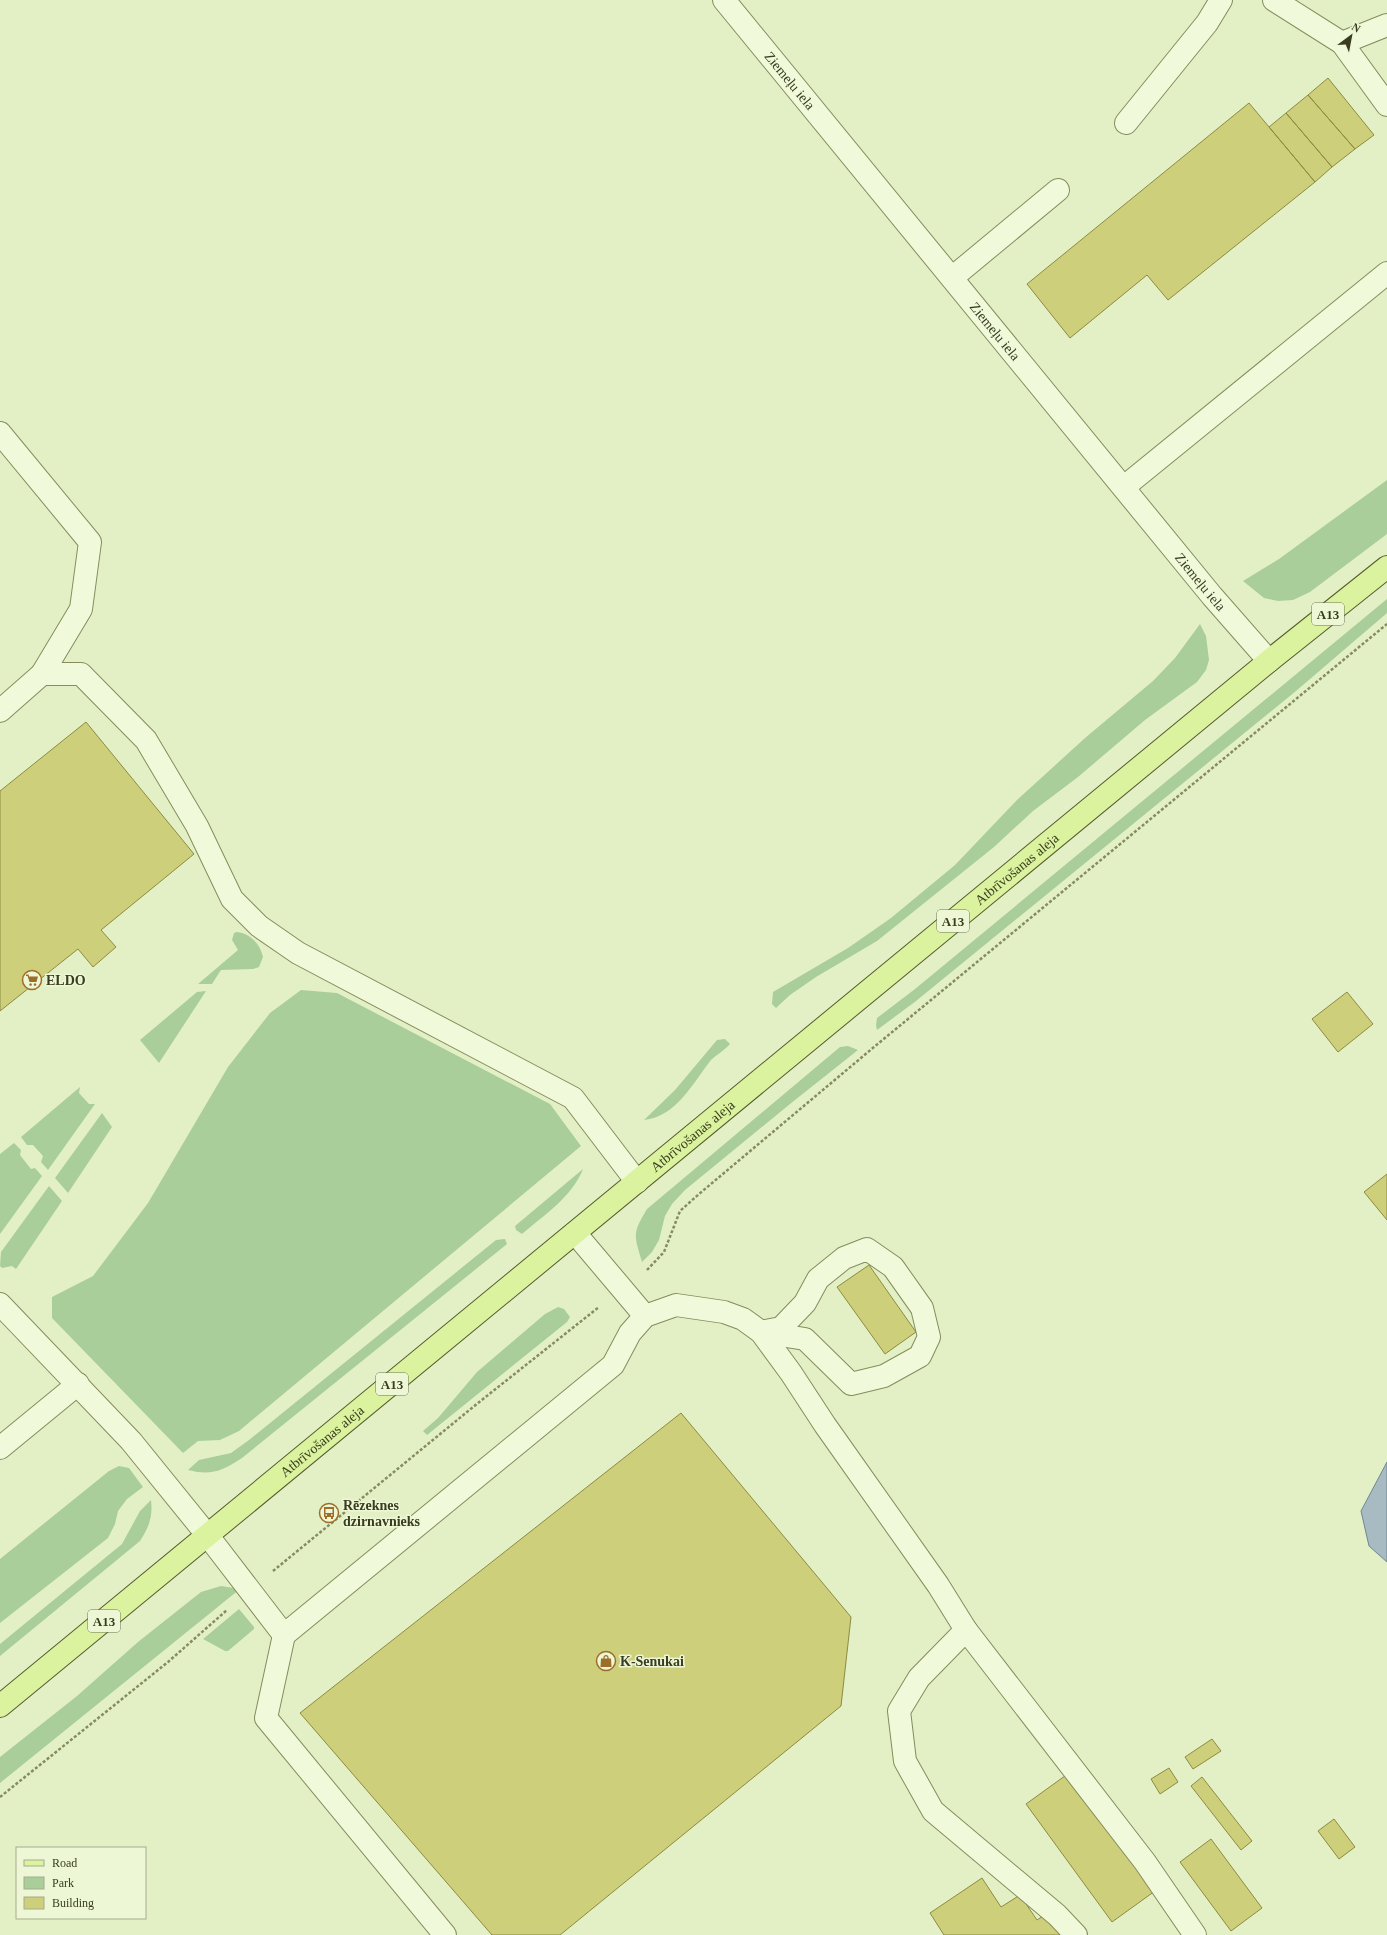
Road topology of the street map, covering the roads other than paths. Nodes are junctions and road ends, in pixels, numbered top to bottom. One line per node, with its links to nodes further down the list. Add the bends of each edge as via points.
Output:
1 (724, 0): 10 (street, Ziemeļu iela)
2 (1221, 0): 7 (street, via 1206,23)
3 (1274, 0): 5 (street)
4 (1387, 25): 5 (street)
5 (1342, 42): 6 (street)
6 (1387, 105)
7 (1126, 123)
8 (1058, 190): 10 (street)
9 (1387, 273): 12 (street)
10 (953, 277): 12 (street, Ziemeļu iela)
11 (0, 433): 15 (street, via 90,542 81,609)
12 (1124, 487): 14 (street, Ziemeļu iela, via 1212,596)
13 (1387, 567): 14 (main road, Atbrīvošanas aleja / A13)
14 (1269, 661): 17 (main road, Atbrīvošanas aleja / A13)
15 (42, 674): 16 (street); 17 (street, via 81,674 146,740 197,826 232,899 259,926 298,953 573,1098)
16 (0, 711)
17 (637, 1182): 18 (main road, Atbrīvošanas aleja / A13)
18 (576, 1233): 20 (street); 24 (main road, Atbrīvošanas aleja / A13)
19 (0, 1304): 22 (street)
20 (645, 1316): 21 (street, via 676,1305 724,1312 743,1319); 26 (street, via 630,1333 613,1365)
21 (761, 1332): 21 (street, via 805,1339 851,1384 884,1376 920,1356 929,1337 922,1308 893,1266 867,1249 844,1258 818,1279 805,1303 781,1328); 25 (street, via 938,1585)
22 (78, 1384): 23 (street); 24 (street, via 131,1441)
23 (0, 1448)
24 (208, 1536): 26 (street); 27 (main road, Atbrīvošanas aleja / A13)
25 (966, 1630): 28 (street, via 1145,1862); 30 (street, via 919,1678 900,1711 905,1761 933,1811 1051,1910)
26 (284, 1635): 29 (street, via 266,1718)
27 (0, 1706)
28 (1188, 1932)
29 (445, 1935)
30 (1076, 1935)

